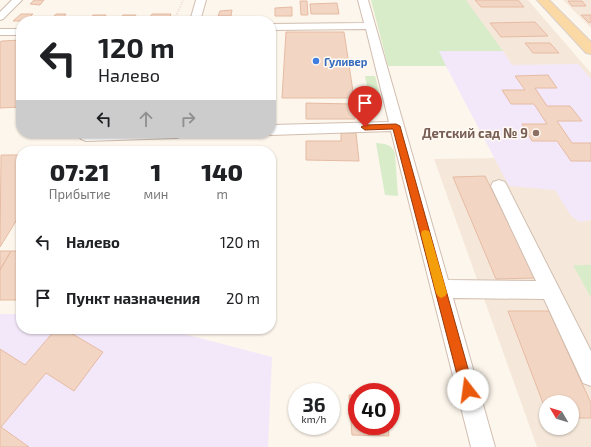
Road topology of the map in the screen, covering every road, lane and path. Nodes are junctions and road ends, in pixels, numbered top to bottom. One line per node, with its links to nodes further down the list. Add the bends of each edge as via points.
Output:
1 (17, 0): 8 (street)
2 (183, 0): 6 (path)
3 (201, 0): 7 (street)
4 (363, 0): 9 (street)
5 (543, 0): 13 (main road)
6 (176, 16)
7 (196, 16)
8 (0, 17)
9 (369, 26): 10 (street); 14 (street)
10 (276, 27)
11 (0, 32): 12 (street)
12 (16, 32)
13 (591, 50)
14 (396, 126): 15 (street); 17 (street)
15 (276, 130)
16 (499, 186): 18 (street)
17 (440, 289): 18 (street); 20 (street)
18 (550, 290): 19 (street)
19 (591, 374)
20 (483, 447)

